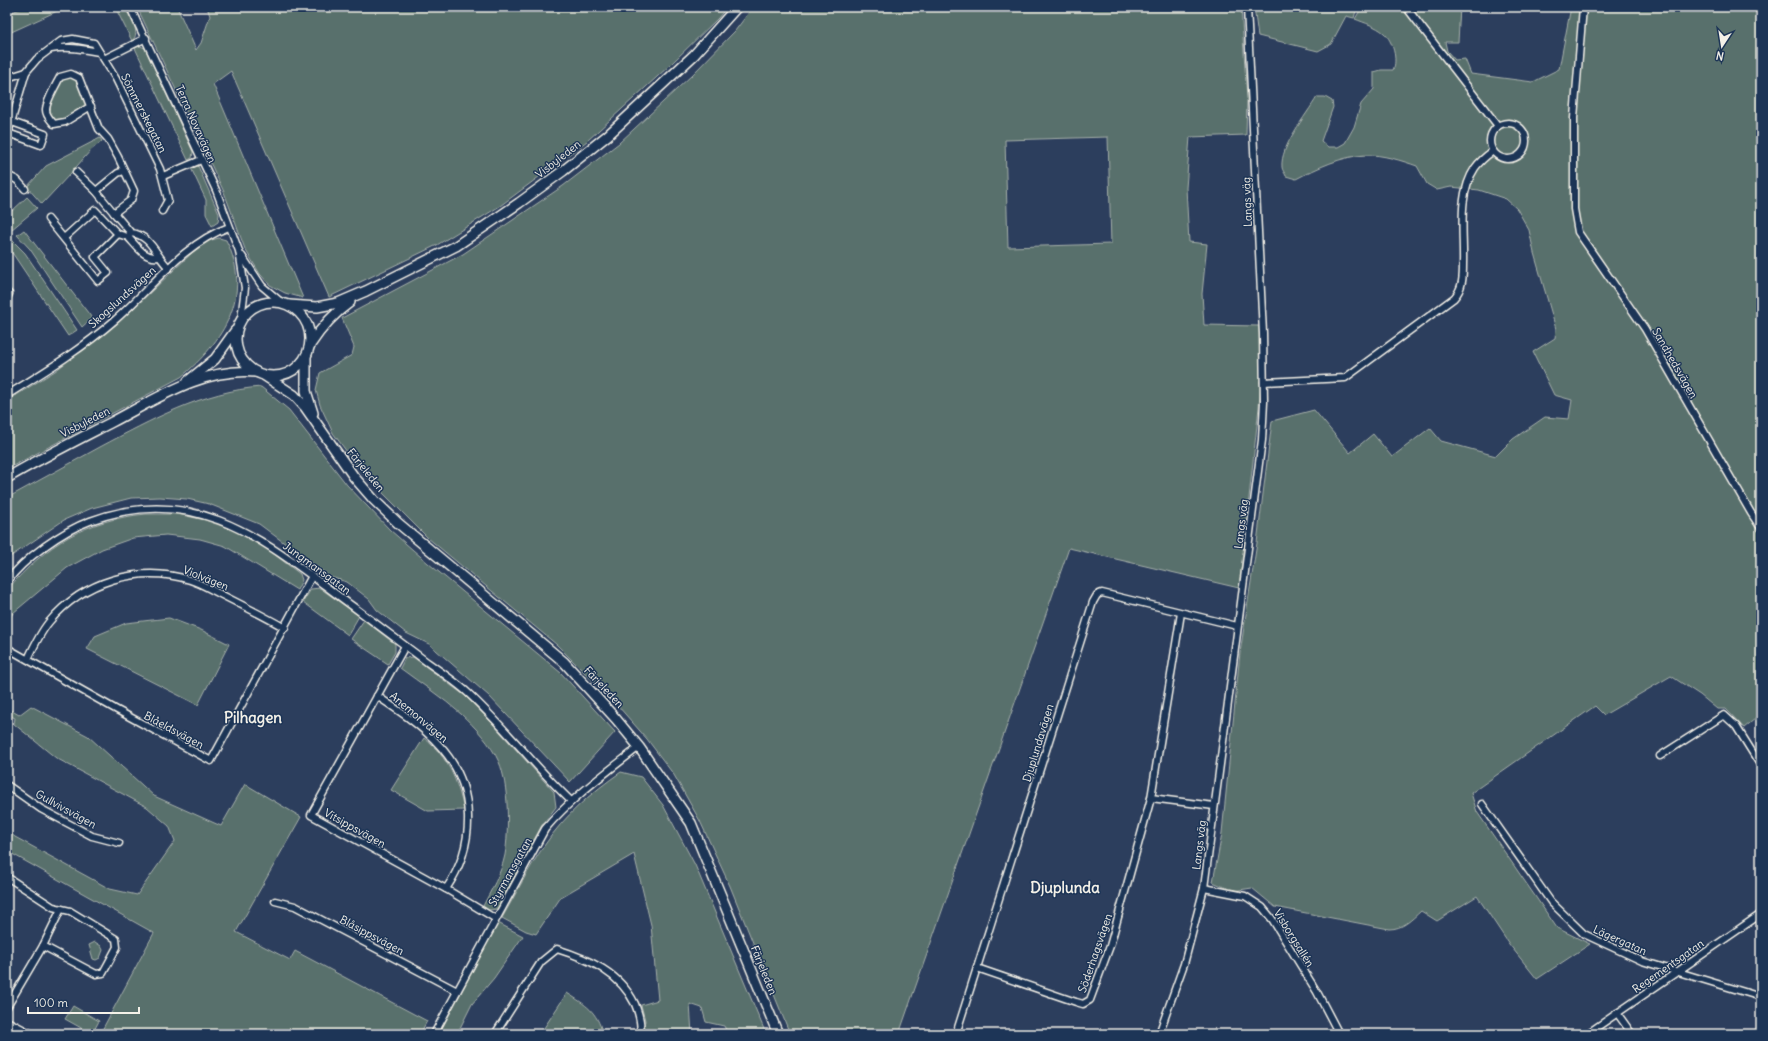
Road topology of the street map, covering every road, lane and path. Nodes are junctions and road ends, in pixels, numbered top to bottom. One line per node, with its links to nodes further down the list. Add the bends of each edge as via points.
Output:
1 (130, 7): 6 (street, Terra Novavägen)
2 (737, 7): 36 (main road, Visbyleden, via 669,80 563,171 456,246)
3 (1247, 7): 46 (street, Langs väg)
4 (1406, 7): 14 (street)
5 (1583, 7): 51 (street, Sandhedsvägen, via 1574,118 1574,209 1578,232 1645,329)
6 (146, 38): 9 (street); 17 (street, Terra Novavägen)
7 (48, 50): 8 (street, via 69,47); 8 (street, Sömmerskegatan, via 61,41 73,39 94,43); 10 (street, Sömmerskegatan)
8 (99, 52): 9 (street, Sömmerskegatan)
9 (104, 59): 21 (street, Sömmerskegatan)
10 (26, 72): 11 (street); 13 (street, Sömmerskegatan)
11 (7, 78)
12 (91, 106): 12 (street, via 79,78 71,74 60,77 46,109 54,124 66,122); 18 (street, via 99,129 108,140)
13 (12, 122): 15 (street, Sömmerskegatan); 15 (street, Sömmerskegatan, via 45,134 41,145)
14 (1498, 126): 16 (street, via 1490,138); 16 (street, via 1509,123 1520,127 1525,134 1526,146 1519,156 1511,159 1502,158)
15 (7, 132)
16 (1493, 151): 46 (street, via 1475,168 1467,186 1463,208 1463,280 1459,293 1345,378)
17 (200, 160): 21 (street); 27 (street, Terra Novavägen, via 216,190)
18 (124, 171): 23 (street); 25 (street, via 134,190 131,200)
19 (76, 172): 23 (street)
20 (7, 175): 22 (street)
21 (163, 176): 24 (street, Sömmerskegatan, via 168,200)
22 (26, 189)
23 (96, 191): 25 (street)
24 (162, 211)
25 (114, 213): 29 (street)
26 (48, 218): 30 (street)
27 (230, 227): 31 (street, Terra Novavägen); 35 (street, Skogslundsvägen, via 209,234)
28 (118, 234): 29 (street); 30 (street, via 95,210); 33 (street)
29 (130, 235): 32 (street, via 145,255); 32 (street, via 140,234 147,239)
30 (64, 238): 34 (street)
31 (239, 251): 39 (street, Terra Novavägen, via 262,286); 40 (street, Terra Novavägen, via 245,288)
32 (158, 257): 35 (street)
33 (95, 258): 34 (street); 34 (street, via 108,273 98,281)
34 (86, 265)
35 (169, 268): 48 (street, Skogslundsvägen, via 115,320 52,367)
36 (366, 291): 39 (main road, Visbyleden, via 328,306); 42 (main road, Visbyleden, via 333,316)
37 (7, 292): 38 (street)
38 (7, 298)
39 (285, 304): 40 (main road, via 258,304); 42 (main road, via 297,310 306,322 310,332)
40 (241, 319): 41 (main road)
41 (237, 328): 44 (main road, via 235,338 238,354); 47 (main road, Visbyleden, via 204,369)
42 (310, 347): 43 (main road)
43 (306, 356): 45 (main road, via 297,368 289,373); 49 (main road, Färjeleden, via 306,391)
44 (256, 372): 45 (main road); 47 (main road, Visbyleden, via 221,373)
45 (265, 376): 49 (main road, Färjeleden, via 294,395)
46 (1264, 382): 55 (street, Langs väg, via 1262,440)
47 (176, 389): 50 (main road, Visbyleden)
48 (7, 395)
49 (319, 425): 61 (main road, Färjeleden, via 354,477 374,500 564,662)
50 (7, 478)
51 (1761, 528)
52 (312, 576): 53 (street, Jungmansgatan, via 261,540 239,528 212,518 156,509 104,516 79,525 32,556); 56 (street, Blåeldsvägen); 57 (street, Jungmansgatan)
53 (7, 582)
54 (1181, 613): 55 (street, Djuplundavägen); 65 (street, Söderhagsvägen); 78 (street, Djuplundavägen, via 1102,593 1097,595)
55 (1237, 626): 68 (street, Langs väg)
56 (285, 628): 59 (street, Violvägen, via 190,580 167,575 140,574 112,579 74,598 48,623); 59 (street, Blåeldsvägen, via 211,761)
57 (405, 646): 60 (street, Vitsippsvägen); 66 (street, Jungmansgatan, via 468,693)
58 (7, 648): 59 (street, Blåeldsvägen)
59 (28, 659)
60 (377, 696): 72 (street, Anemonvägen, via 440,746 461,780 466,795 469,828 462,856); 72 (street, Vitsippsvägen, via 311,815)
61 (639, 748): 66 (street, Styrmansgatan); 89 (main road, Färjeleden, via 691,823)
62 (1660, 756): 63 (street, via 1724,715 1736,726)
63 (1761, 766)
64 (7, 785): 69 (street, Gullvivsvägen, via 41,809 92,836)
65 (1151, 798): 68 (street); 78 (street, Söderhagsvägen, via 1110,946 1090,1000 1083,1004)
66 (571, 801): 76 (street, Styrmansgatan, via 545,829)
67 (1482, 804): 79 (street, Lägergatan, via 1550,902 1584,934 1642,961)
68 (1214, 806): 71 (street, Langs väg)
69 (119, 843)
70 (7, 877): 74 (street, via 53,907)
71 (1204, 888): 91 (street, Langs väg, via 1184,964); 92 (street, Visborgsallén, via 1245,896 1262,907 1318,992)
72 (446, 889): 76 (street, Vitsippsvägen)
73 (275, 901): 80 (street, Blåsippsvägen, via 295,906)
74 (62, 909): 77 (street); 77 (street, via 70,911 116,939 118,947 103,973 96,974)
75 (1761, 914): 79 (street, Regementsgatan)
76 (496, 919): 80 (street, Styrmansgatan)
77 (43, 946): 82 (street)
78 (977, 968): 90 (street, Djuplundavägen)
79 (1676, 972): 81 (street, Lägergatan); 83 (street, Regementsgatan)
80 (457, 991): 86 (street, Styrmansgatan)
81 (1761, 997)
82 (7, 1007)
83 (1617, 1013): 93 (street, Regementsgatan); 94 (street)
84 (7, 1021): 85 (street)
85 (32, 1034)
86 (434, 1034)
87 (495, 1034): 88 (street, via 541,962 557,949 598,966 622,983 639,1014)
88 (640, 1034)
89 (778, 1034)
90 (956, 1034)
91 (1159, 1034)
92 (1339, 1034)
93 (1587, 1034)
94 (1632, 1034)

